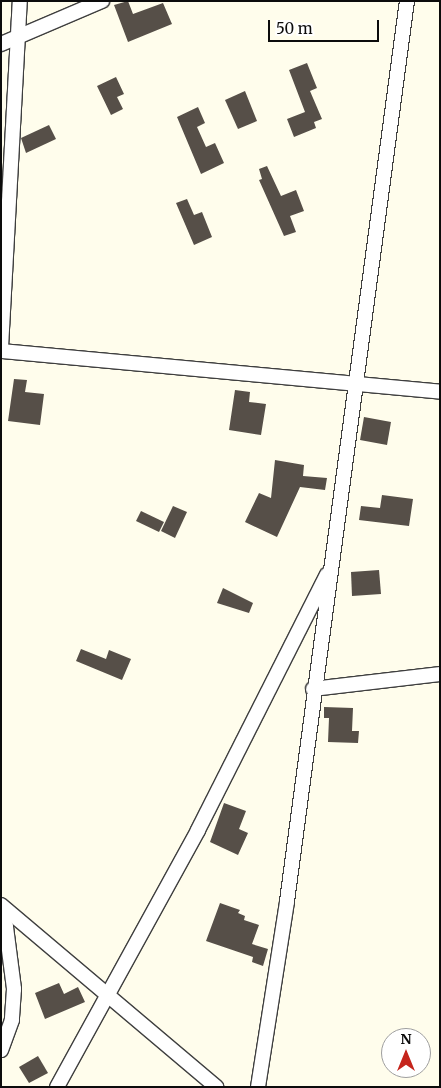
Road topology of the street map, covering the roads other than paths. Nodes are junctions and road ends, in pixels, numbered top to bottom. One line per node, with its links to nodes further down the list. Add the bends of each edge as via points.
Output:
1 (20, 1): 4 (street)
2 (102, 1): 4 (street)
3 (407, 1): 7 (street)
4 (18, 38): 5 (street); 6 (street)
5 (1, 44)
6 (1, 350): 7 (street)
7 (353, 385): 8 (street); 9 (street)
8 (440, 392)
9 (333, 563): 11 (street); 14 (street, via 198,830)
10 (440, 674): 11 (street)
11 (313, 689): 18 (street, via 287,902)
12 (1, 906): 14 (street)
13 (1, 918): 15 (street, via 6,927 14,989 12,1020)
14 (108, 995): 16 (street); 17 (street)
15 (1, 1050)
16 (57, 1087)
17 (216, 1087)
18 (258, 1087)

